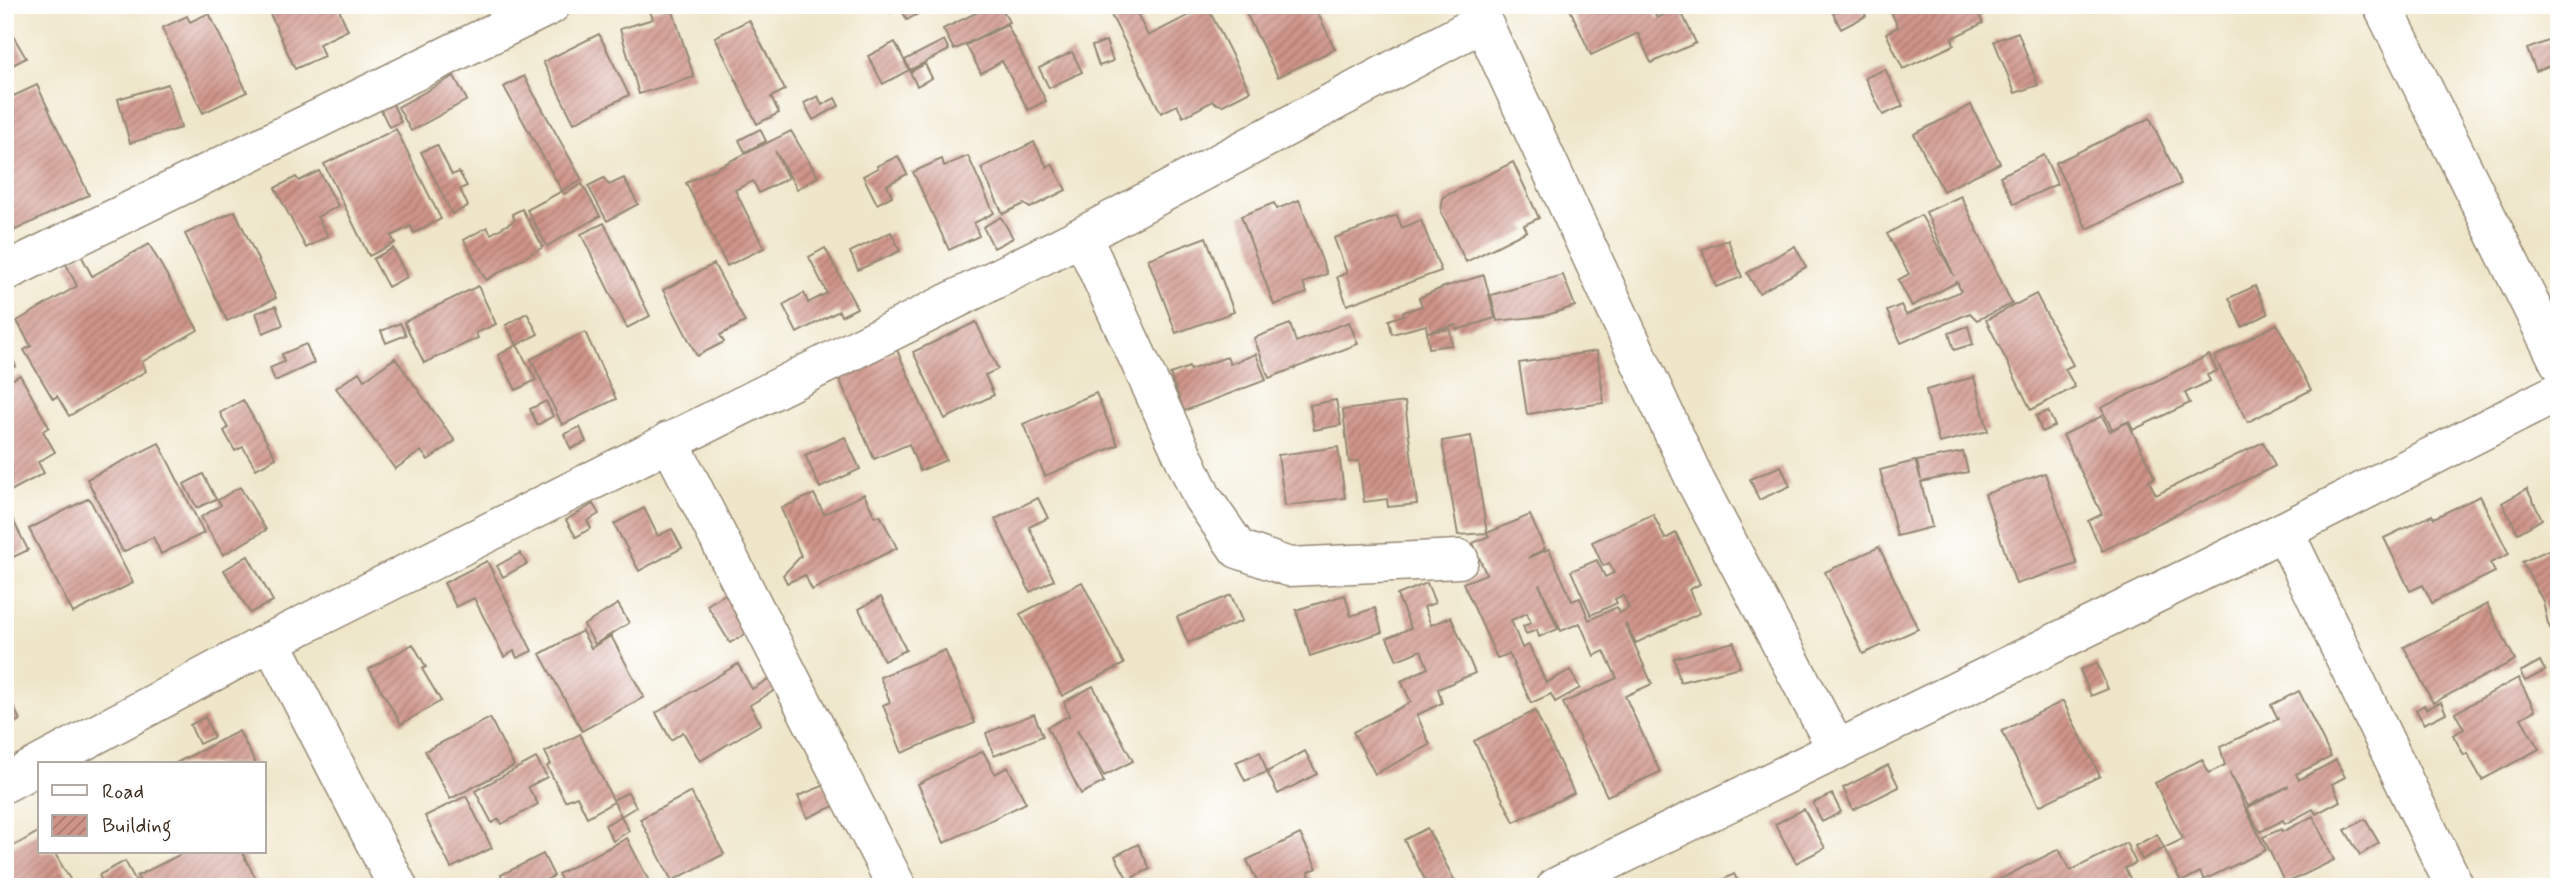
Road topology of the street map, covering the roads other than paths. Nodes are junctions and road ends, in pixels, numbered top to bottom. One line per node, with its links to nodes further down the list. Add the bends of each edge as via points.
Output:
1 (551, 5): 5 (street)
2 (2382, 5): 6 (street)
3 (1479, 14): 4 (street); 12 (street, via 1696,482)
4 (1082, 236): 8 (street); 10 (street, via 1202,497 1237,550 1289,567)
5 (5, 272)
6 (2559, 362)
7 (2559, 392): 9 (street)
8 (669, 441): 11 (street); 17 (street)
9 (2284, 531): 12 (street); 19 (street)
10 (1459, 559)
11 (271, 641): 13 (street); 16 (street)
12 (1837, 750): 18 (street)
13 (44, 762)
14 (38, 765): 15 (street)
15 (5, 783)
16 (398, 887)
17 (897, 887)
18 (1556, 887)
19 (2455, 887)

